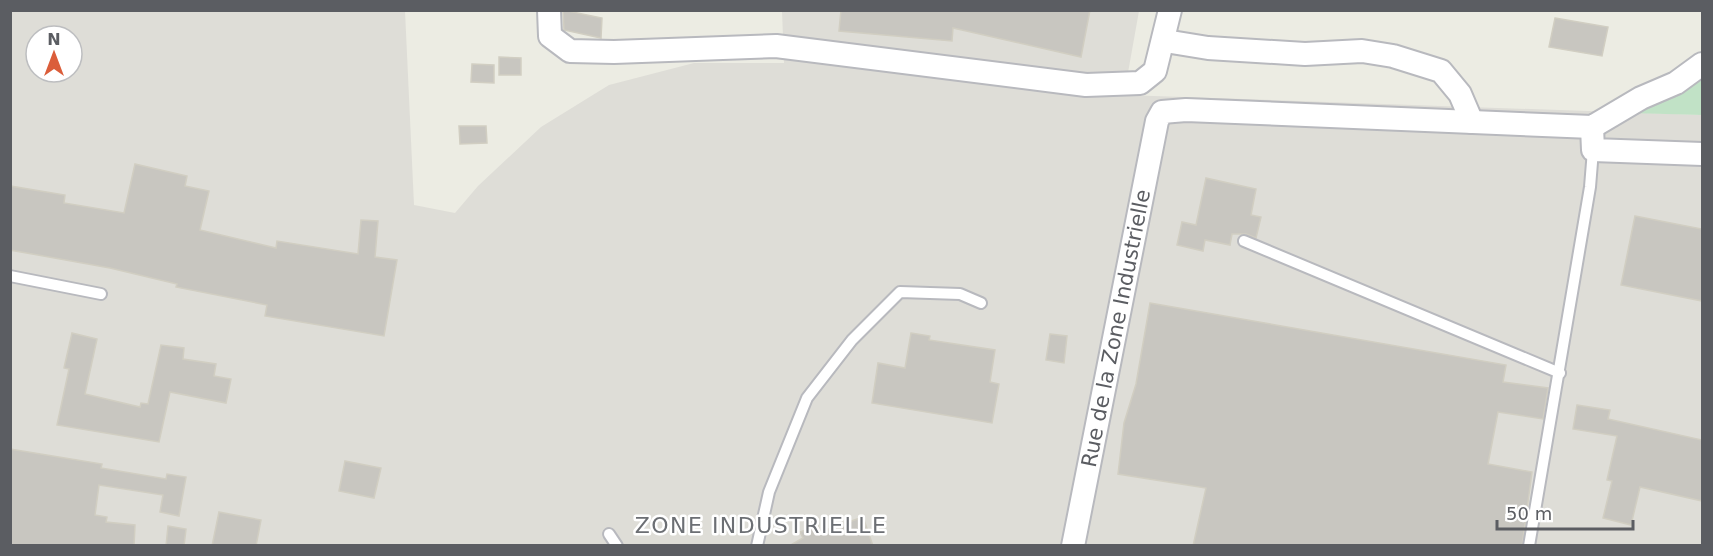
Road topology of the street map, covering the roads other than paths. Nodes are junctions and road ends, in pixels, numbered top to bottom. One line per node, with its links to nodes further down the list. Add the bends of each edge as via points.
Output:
1 (549, 10): 3 (street, via 550,36 570,51 776,46 1086,86 1140,83 1155,72)
2 (1170, 10): 3 (street)
3 (1165, 40): 5 (street, via 1208,48 1305,54 1362,51 1393,56 1441,71 1460,94)
4 (1702, 64): 6 (street, via 1676,83)
5 (1472, 122): 6 (street); 17 (street, Rue de la Zone Industrielle, via 1162,112 1156,121)
6 (1592, 127): 7 (street)
7 (1593, 150): 8 (street); 13 (lane)
8 (1702, 154)
9 (1244, 241): 13 (lane)
10 (10, 276): 11 (lane)
11 (101, 294)
12 (981, 303): 16 (lane, via 960,294 900,292 852,340 807,398 769,492)
13 (1560, 373): 18 (lane)
14 (609, 534): 15 (lane)
15 (617, 546)
16 (757, 546)
17 (1073, 546)
18 (1529, 546)

